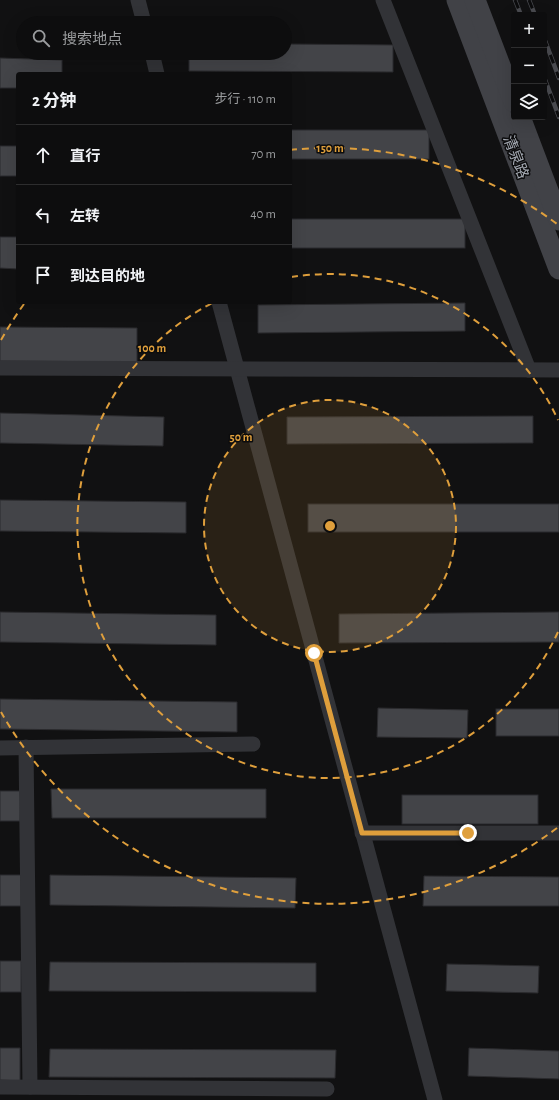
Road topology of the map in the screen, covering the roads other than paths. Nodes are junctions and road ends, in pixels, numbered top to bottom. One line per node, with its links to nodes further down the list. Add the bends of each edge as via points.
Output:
1 (138, 0): 5 (street)
2 (383, 0): 15 (street)
3 (457, 0): 11 (street, 清泉路)
4 (475, 0): 8 (street)
5 (142, 16)
6 (154, 60): 7 (street)
7 (157, 72)
8 (511, 94)
9 (521, 120): 10 (street, 清泉路)
10 (559, 220)
11 (559, 270)
12 (220, 304): 14 (street)
13 (0, 368): 14 (street)
14 (237, 368): 15 (street); 20 (street)
15 (529, 370): 16 (street)
16 (559, 370)
17 (253, 744): 18 (street)
18 (26, 747): 19 (street); 23 (street)
19 (0, 748)
20 (362, 833): 21 (street); 25 (street)
21 (559, 833)
22 (0, 1087): 23 (street)
23 (30, 1087): 24 (street)
24 (327, 1089)
25 (435, 1100)

